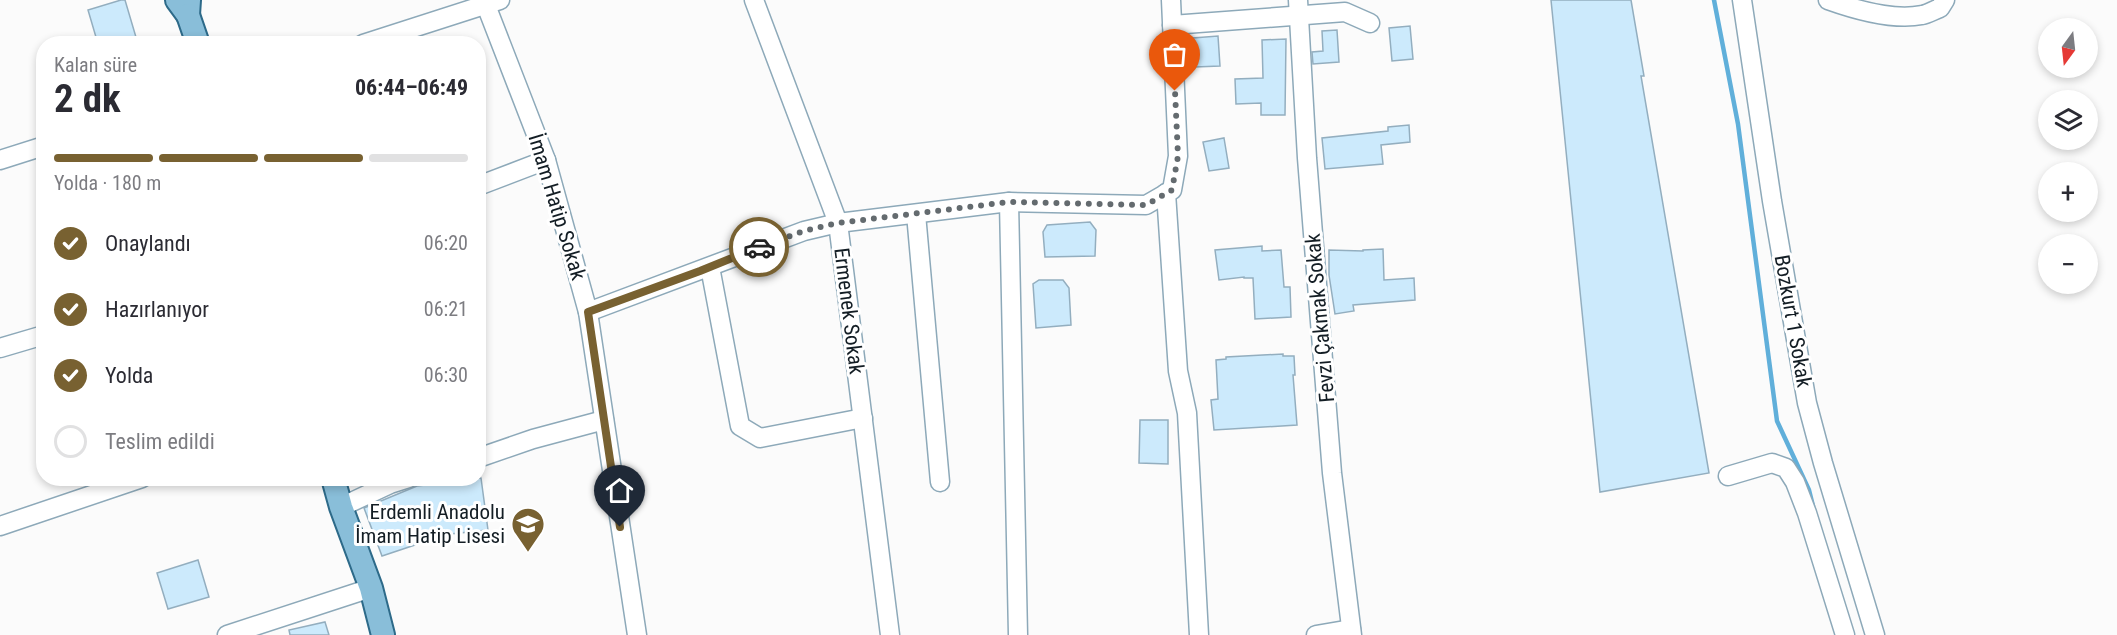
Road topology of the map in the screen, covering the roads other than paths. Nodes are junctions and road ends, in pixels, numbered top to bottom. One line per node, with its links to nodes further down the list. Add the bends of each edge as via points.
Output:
1 (754, 0): 20 (street, Ermenek Sokak)
2 (1170, 0): 10 (street)
3 (1742, 0): 45 (street, Bozkurt 1 Sokak, via 1807,403)
4 (1828, 0): 5 (street, via 1902,17 1932,12)
5 (1945, 0)
6 (490, 2): 12 (street); 15 (street, İmam Hatip Sokak)
7 (184, 5): 11 (main road)
8 (1299, 8): 9 (street, via 1345,12); 10 (street); 36 (street, Fevzi Çakmak Sokak, via 1331,461)
9 (1370, 23)
10 (1172, 25): 17 (street, via 1178,156)
11 (195, 36)
12 (386, 36)
13 (36, 149): 14 (street)
14 (0, 160)
15 (546, 160): 16 (street); 22 (street, İmam Hatip Sokak)
16 (486, 183)
17 (1169, 191): 18 (street, via 1146,205); 42 (street, via 1178,371 1187,413)
18 (1009, 202): 19 (street); 41 (street)
19 (916, 214): 20 (street); 29 (street)
20 (838, 223): 21 (street, via 804,231); 25 (street, Ermenek Sokak)
21 (710, 267): 22 (street); 25 (street, via 740,426 759,438)
22 (588, 312): 26 (street, İmam Hatip Sokak)
23 (36, 337): 24 (street)
24 (0, 348)
25 (863, 418): 40 (street, Ermenek Sokak)
26 (604, 420): 27 (street); 39 (street, İmam Hatip Sokak)
27 (486, 453)
28 (1728, 476): 44 (street, via 1772,463 1786,468 1796,482 1807,513)
29 (940, 482)
30 (118, 486): 34 (street)
31 (335, 486): 33 (main road)
32 (386, 486): 33 (street)
33 (340, 507): 35 (main road)
34 (0, 526)
35 (371, 588): 37 (street); 38 (main road)
36 (1351, 632): 43 (street)
37 (227, 635)
38 (383, 635)
39 (637, 635)
40 (890, 635)
41 (1018, 635)
42 (1199, 635)
43 (1316, 635)
44 (1845, 635)
45 (1875, 635)

